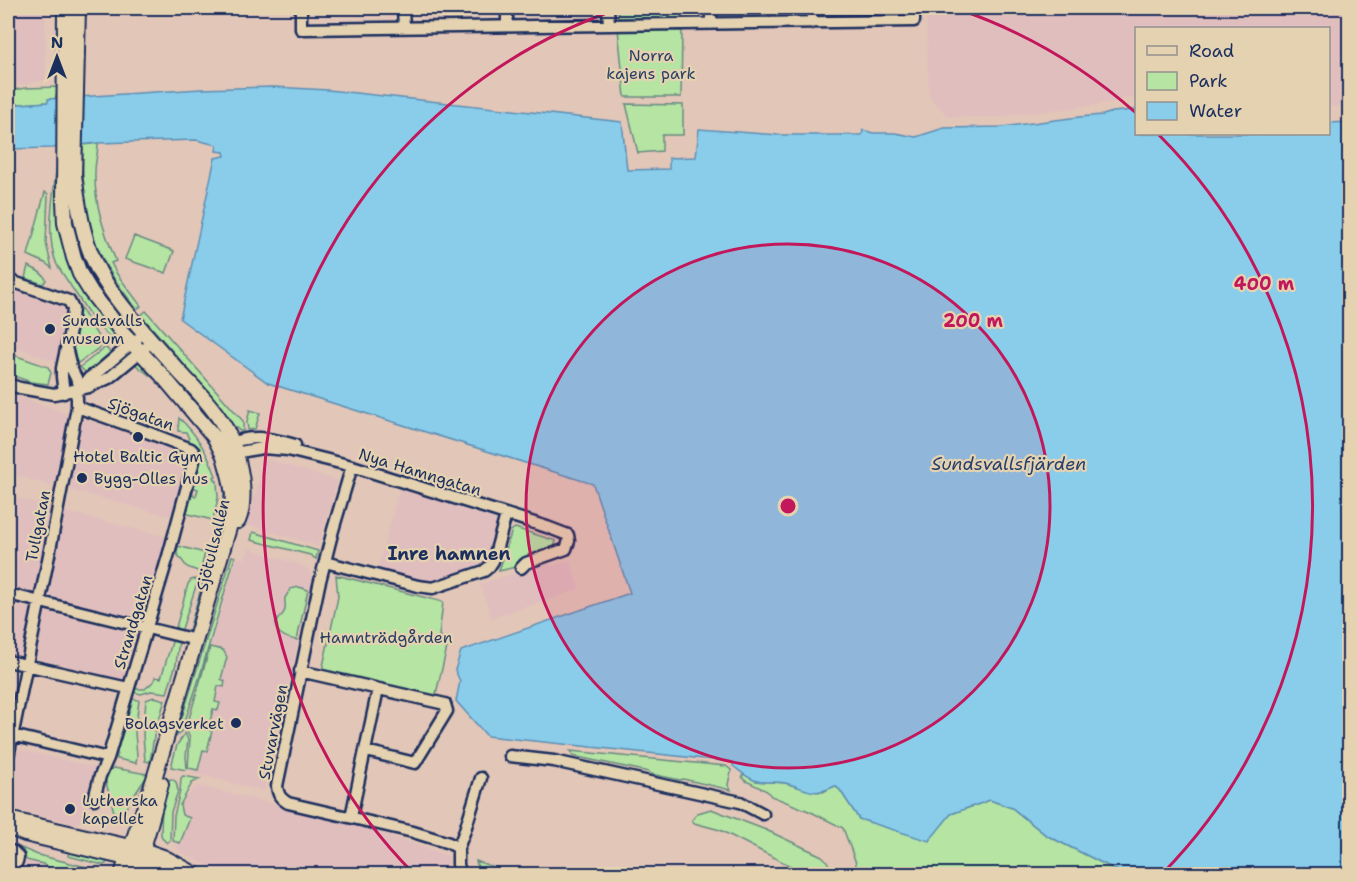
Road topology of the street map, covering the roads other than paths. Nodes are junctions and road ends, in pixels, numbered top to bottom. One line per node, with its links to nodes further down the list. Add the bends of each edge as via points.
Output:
1 (65, 8): 15 (main road)
2 (78, 8): 15 (main road)
3 (301, 8): 14 (street, via 301,29)
4 (403, 8): 14 (street)
5 (507, 8): 12 (street)
6 (608, 8): 13 (street)
7 (711, 8): 11 (street)
8 (812, 8): 10 (street)
9 (914, 8): 10 (street, via 914,21)
10 (812, 23): 11 (street)
11 (711, 24): 13 (street)
12 (507, 25): 13 (street); 14 (street)
13 (609, 25)
14 (404, 27)
15 (70, 98): 16 (main road)
16 (69, 146): 18 (main road, Sjötullsallén, via 86,241 103,278); 19 (main road, Sjötullsallén, via 65,224 74,258 103,309)
17 (8, 280): 20 (street, via 69,301 73,309)
18 (148, 338): 19 (street); 24 (main road, Sjötullsallén, via 215,413 227,431)
19 (137, 347): 22 (street); 24 (main road, Sjötullsallén)
20 (67, 348): 22 (street); 22 (street, via 62,377)
21 (8, 384): 22 (street, via 42,393)
22 (73, 390): 23 (street, Tullgatan)
23 (77, 407): 25 (street, Sjögatan); 31 (street, Tullgatan)
24 (228, 450): 26 (street, Nya Hamngatan, via 277,448); 33 (main road, Sjötullsallén, via 233,494 231,521); 52 (main road, Sjötullsallén, via 240,473 242,503 238,522)
25 (194, 452): 32 (street, Strandgatan)
26 (351, 466): 27 (street, Nya Hamngatan); 28 (street, Stuvarvägen)
27 (506, 515): 28 (street, via 489,567 433,588); 29 (street, Nya Hamngatan, via 568,535 566,549)
28 (325, 562): 36 (street, Stuvarvägen)
29 (521, 568)
30 (8, 594): 31 (street)
31 (39, 602): 32 (street); 35 (street, Tullgatan)
32 (147, 628): 33 (street); 37 (street, Strandgatan)
33 (196, 640): 52 (main road, Sjötullsallén)
34 (8, 661): 35 (street)
35 (26, 665): 37 (street); 39 (street, Tullgatan)
36 (300, 672): 38 (street); 47 (street, Stuvarvägen, via 278,793 288,803)
37 (128, 688): 43 (street, Strandgatan)
38 (378, 689): 40 (street); 40 (street, via 445,704 447,711 415,763)
39 (10, 735): 42 (street, Tullgatan); 43 (street)
40 (366, 751): 47 (street)
41 (510, 756): 46 (street, via 554,761 740,802)
42 (8, 757)
43 (108, 758): 45 (street, Strandgatan)
44 (481, 778): 50 (street)
45 (94, 799)
46 (763, 814)
47 (351, 817): 50 (street, Stuvarvägen, via 436,838)
48 (8, 819): 52 (main road)
49 (8, 827): 52 (main road)
50 (458, 848): 57 (street)
51 (8, 850): 53 (street, via 18,857 14,868)
52 (135, 858): 54 (main road); 55 (main road); 56 (main road, via 162,857)
53 (8, 870)
54 (122, 874)
55 (169, 874)
56 (194, 874)
57 (460, 874)

